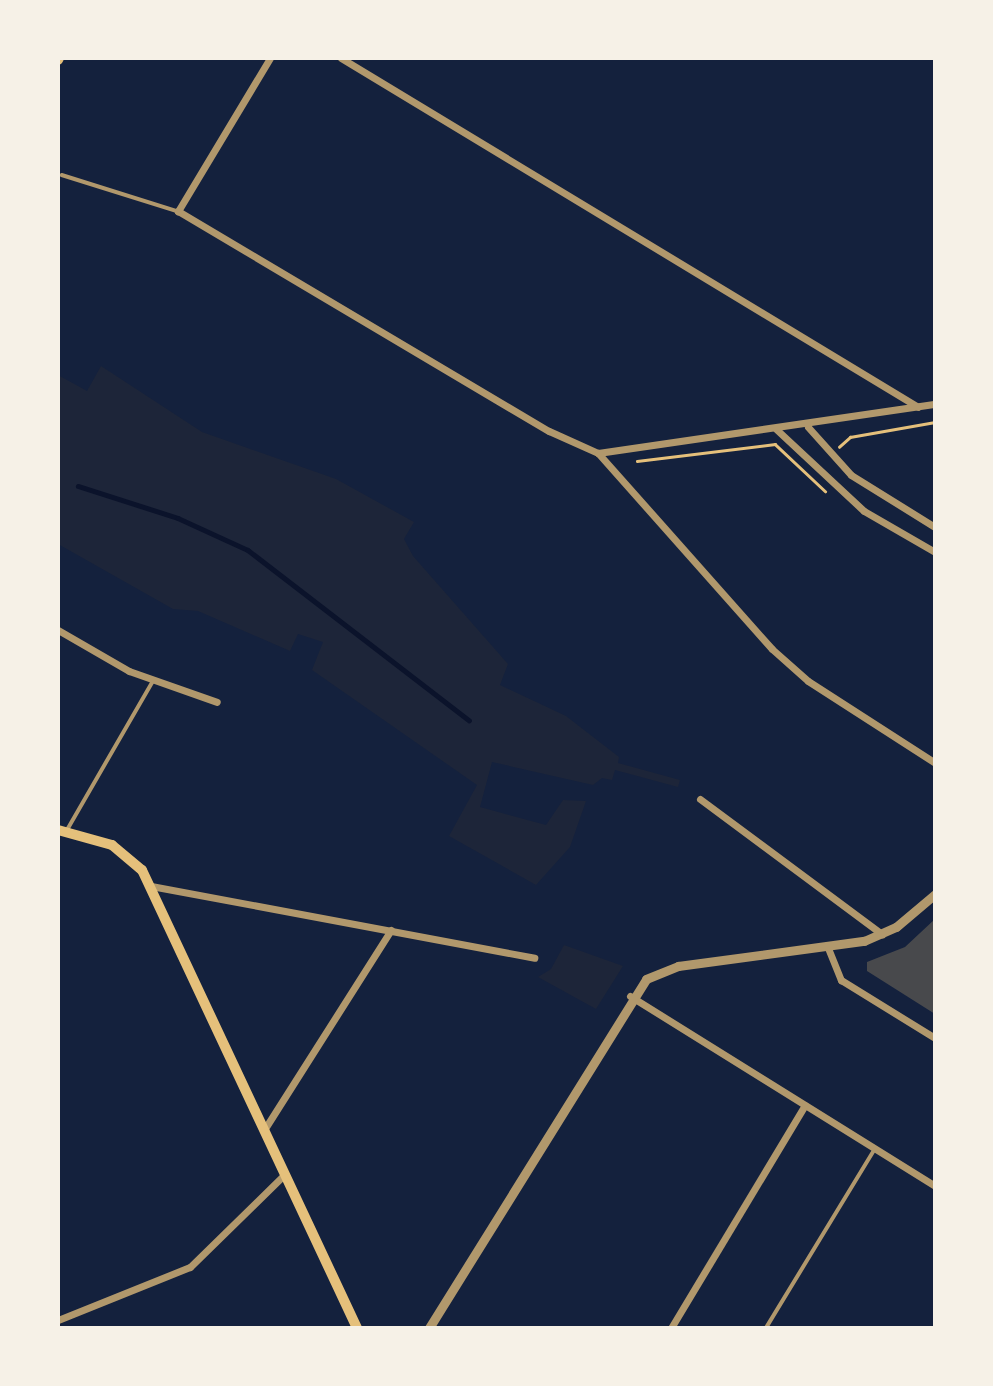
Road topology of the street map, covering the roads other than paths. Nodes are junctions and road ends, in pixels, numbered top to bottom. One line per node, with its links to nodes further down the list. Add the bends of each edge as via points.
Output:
1 (270, 58): 4 (street)
2 (341, 58): 6 (street)
3 (62, 175): 4 (lane)
4 (178, 211): 9 (street, via 538,425)
5 (935, 404): 6 (street)
6 (919, 407): 7 (street)
7 (808, 427): 8 (street); 10 (street, via 831,455)
8 (776, 429): 9 (street); 11 (street, via 864,511)
9 (598, 453): 15 (street, via 772,649 808,681)
10 (935, 527)
11 (935, 552)
12 (58, 630): 13 (street)
13 (153, 681): 14 (street); 17 (lane)
14 (217, 702)
15 (935, 763)
16 (700, 799): 21 (street)
17 (62, 831): 18 (main road, via 125,852)
18 (151, 886): 20 (street); 27 (main road)
19 (935, 894): 21 (street)
20 (391, 930): 23 (street); 27 (street)
21 (882, 934): 22 (street)
22 (828, 948): 24 (street, via 664,969); 25 (street, via 841,980)
23 (534, 958)
24 (630, 996): 26 (street); 33 (street)
25 (935, 1038)
26 (806, 1105): 28 (street); 34 (street)
27 (262, 1132): 29 (main road)
28 (875, 1149): 30 (street); 35 (lane)
29 (283, 1176): 31 (street, via 190,1266); 32 (main road)
30 (935, 1186)
31 (58, 1320)
32 (357, 1328)
33 (429, 1328)
34 (671, 1328)
35 (766, 1328)

